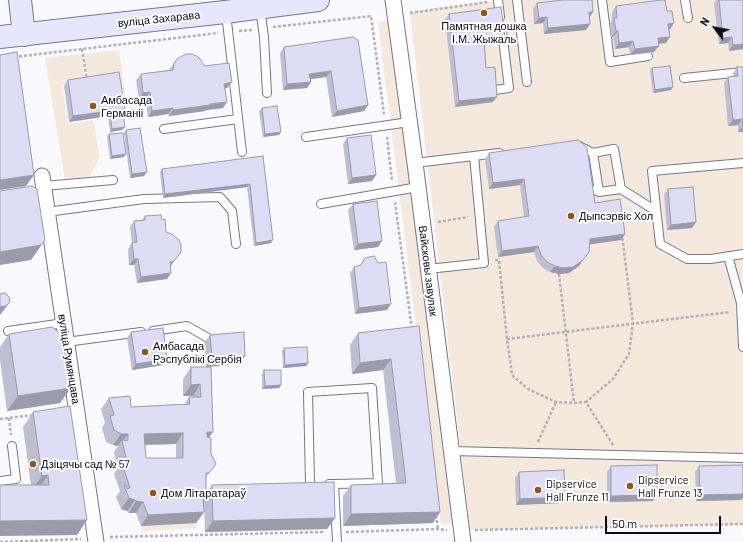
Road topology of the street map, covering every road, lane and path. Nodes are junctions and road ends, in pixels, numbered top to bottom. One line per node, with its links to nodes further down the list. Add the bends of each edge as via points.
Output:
1 (20, 0): 12 (main road)
2 (318, 0): 9 (main road, вуліца Захарава)
3 (393, 0): 24 (street, Вайсковы завулак)
4 (498, 0): 8 (path); 21 (lane, via 509,88)
5 (517, 0): 20 (lane)
6 (602, 0): 15 (lane, via 610,62)
7 (685, 0): 10 (lane)
8 (410, 12)
9 (261, 18): 11 (main road, вуліца Захарава); 11 (path); 22 (lane); 25 (path, via 371,16)
10 (688, 18)
11 (227, 22): 12 (main road, вуліца Захарава); 14 (path); 23 (lane)
12 (24, 35): 13 (main road, вуліца Захарава)
13 (0, 38)
14 (82, 49): 16 (path); 19 (path)
15 (648, 56)
16 (12, 57)
17 (743, 72): 18 (lane)
18 (684, 78)
19 (88, 82)
20 (527, 82)
21 (495, 90)
22 (267, 93)
23 (238, 119): 26 (lane); 29 (lane)
24 (409, 122): 25 (lane); 33 (street, Вайсковы завулак)
25 (385, 126): 27 (lane); 40 (path)
26 (164, 129)
27 (306, 137)
28 (573, 143): 31 (lane)
29 (242, 152)
30 (504, 152): 32 (lane)
31 (593, 153): 39 (lane, via 614,149); 41 (lane)
32 (474, 156): 33 (lane); 45 (lane)
33 (415, 163): 38 (street, Вайсковы завулак)
34 (743, 163): 43 (lane, via 652,171)
35 (113, 180): 36 (lane)
36 (43, 181): 44 (street, вуліца Румянцава)
37 (587, 185): 41 (lane)
38 (418, 187): 40 (lane); 52 (street, Вайсковы завулак)
39 (621, 189): 41 (lane); 43 (lane)
40 (394, 191): 42 (lane); 58 (path)
41 (599, 192)
42 (321, 204)
43 (656, 211): 50 (lane, via 660,244 687,259)
44 (47, 212): 48 (lane, via 144,199 220,198 232,211); 55 (street, вуліца Румянцава)
45 (479, 216): 46 (path); 52 (lane, via 484,262)
46 (443, 221)
47 (621, 229): 56 (path)
48 (236, 244)
49 (743, 254): 50 (lane)
50 (728, 256): 54 (lane)
51 (492, 260): 61 (path, via 499,260)
52 (428, 269): 71 (street, Вайсковы завулак)
53 (559, 274): 59 (path)
54 (742, 310): 56 (path); 63 (lane)
55 (64, 323): 57 (lane); 62 (street, вуліца Румянцава)
56 (633, 324): 59 (path); 65 (path, via 625,360 613,379)
57 (8, 331)
58 (412, 332)
59 (566, 332): 61 (path); 66 (path)
60 (210, 339): 62 (lane, via 187,326)
61 (507, 339): 64 (path, via 512,375 528,389)
62 (66, 342): 84 (street, вуліца Румянцава)
63 (743, 348)
64 (556, 402): 66 (path); 72 (path)
65 (586, 402): 66 (path); 73 (path)
66 (574, 403)
67 (37, 414): 68 (path)
68 (9, 418): 69 (path); 70 (path)
69 (0, 419)
70 (12, 446): 75 (lane, via 16,479)
71 (451, 451): 72 (lane); 82 (street, Вайсковы завулак)
72 (533, 453): 73 (lane)
73 (619, 455): 74 (lane)
74 (743, 458)
75 (0, 481)
76 (334, 484): 76 (lane, via 306,484 308,392 372,388 378,483); 81 (lane)
77 (436, 513): 79 (path)
78 (743, 524): 82 (path)
79 (438, 529): 80 (path); 81 (path)
80 (450, 530)
81 (336, 532): 83 (path); 86 (lane)
82 (466, 536)
83 (111, 537)
84 (90, 540): 85 (path)
85 (0, 542)
86 (337, 542)

